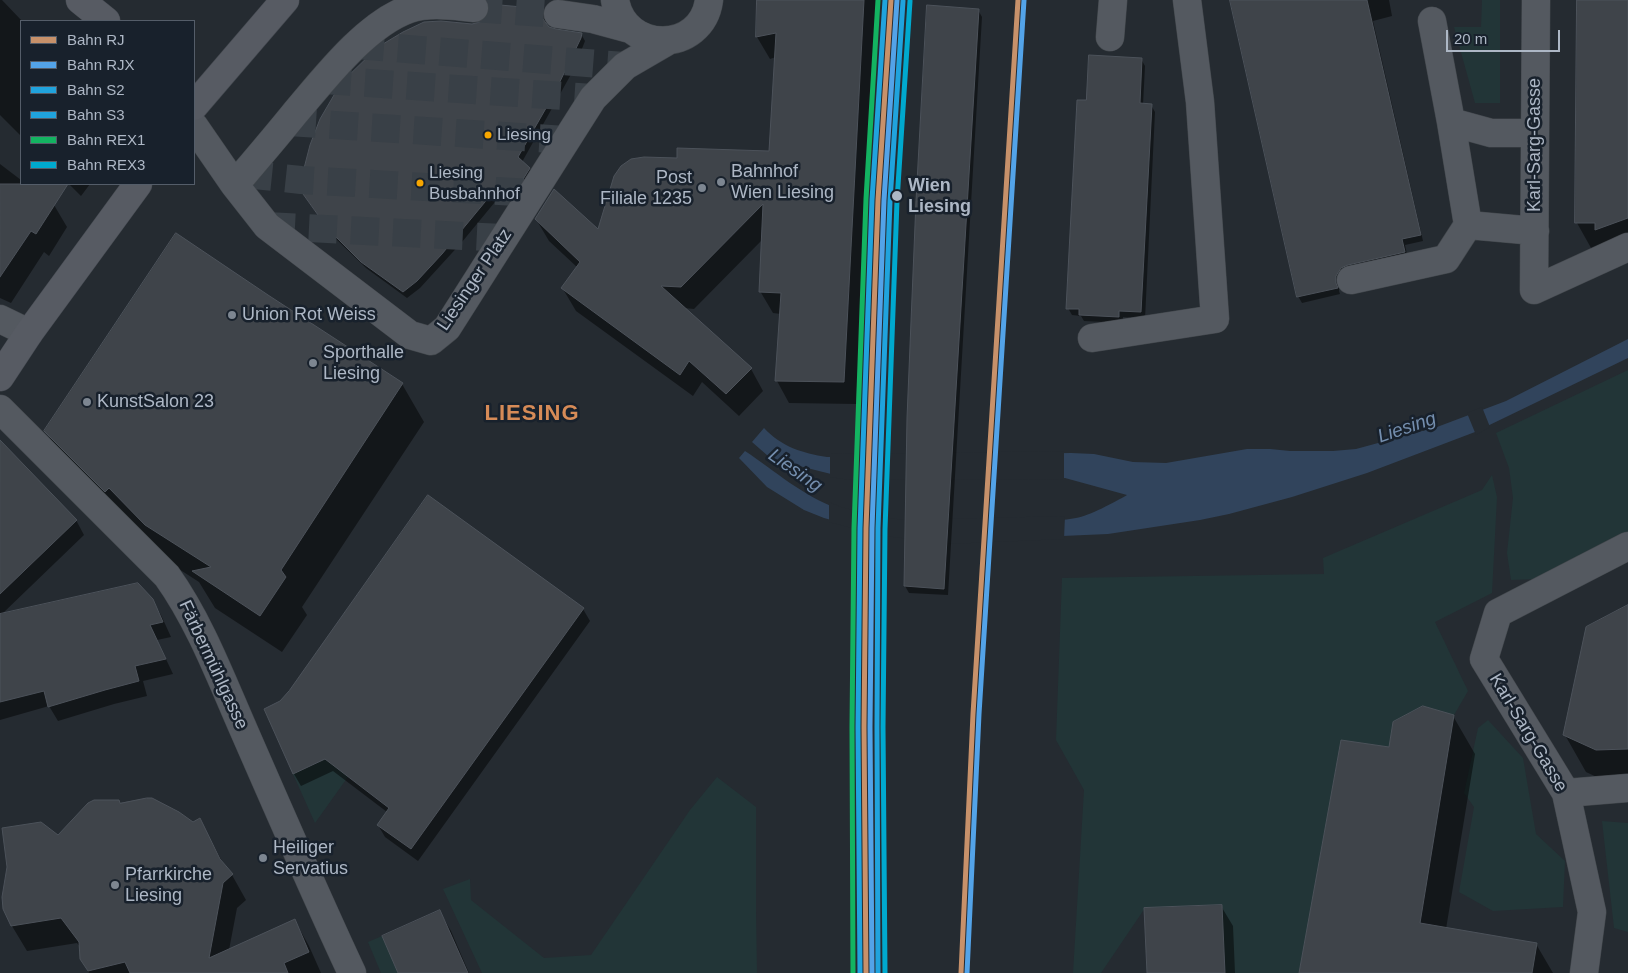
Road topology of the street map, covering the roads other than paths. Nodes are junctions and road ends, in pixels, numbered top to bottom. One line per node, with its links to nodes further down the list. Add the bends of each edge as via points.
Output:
1 (80, 0): 10 (main road)
2 (285, 0): 15 (main road)
3 (615, 0): 12 (street, via 616,8)
4 (709, 0): 14 (street, Liesinger Platz, via 706,14 694,29)
5 (1113, 0): 13 (street)
6 (1187, 0): 27 (street, via 1200,102 1215,320)
7 (1536, 0): 18 (street, Karl-Sarg-Gasse)
8 (474, 8): 19 (street, via 427,5 386,20 330,73)
9 (558, 14): 12 (street, via 593,18)
10 (105, 20)
11 (1432, 21): 16 (street)
12 (630, 29): 14 (street)
13 (1110, 37)
14 (663, 44): 19 (street, Liesinger Platz, via 624,66 593,98 447,328 431,341 410,335 268,226)
15 (195, 105)
16 (1451, 122): 18 (street, via 1491,133); 21 (street)
17 (195, 127): 19 (street, Liesinger Platz)
18 (1536, 133): 22 (street, Karl-Sarg-Gasse)
19 (234, 184)
20 (137, 185): 26 (main road)
21 (1468, 225): 22 (street); 24 (street, via 1446,259)
22 (1535, 231): 23 (street, Karl-Sarg-Gasse, via 1534,290)
23 (1628, 247)
24 (1351, 280)
25 (0, 319): 26 (street)
26 (29, 333): 28 (main road)
27 (1092, 338)
28 (0, 377)
29 (0, 408): 33 (street, Färbermühlgasse, via 167,576 184,599)
30 (1628, 546): 32 (street, Karl-Sarg-Gasse, via 1498,613 1484,659)
31 (1628, 788): 32 (street)
32 (1566, 793): 34 (street, Karl-Sarg-Gasse, via 1592,912)
33 (352, 973)
34 (1584, 973)

